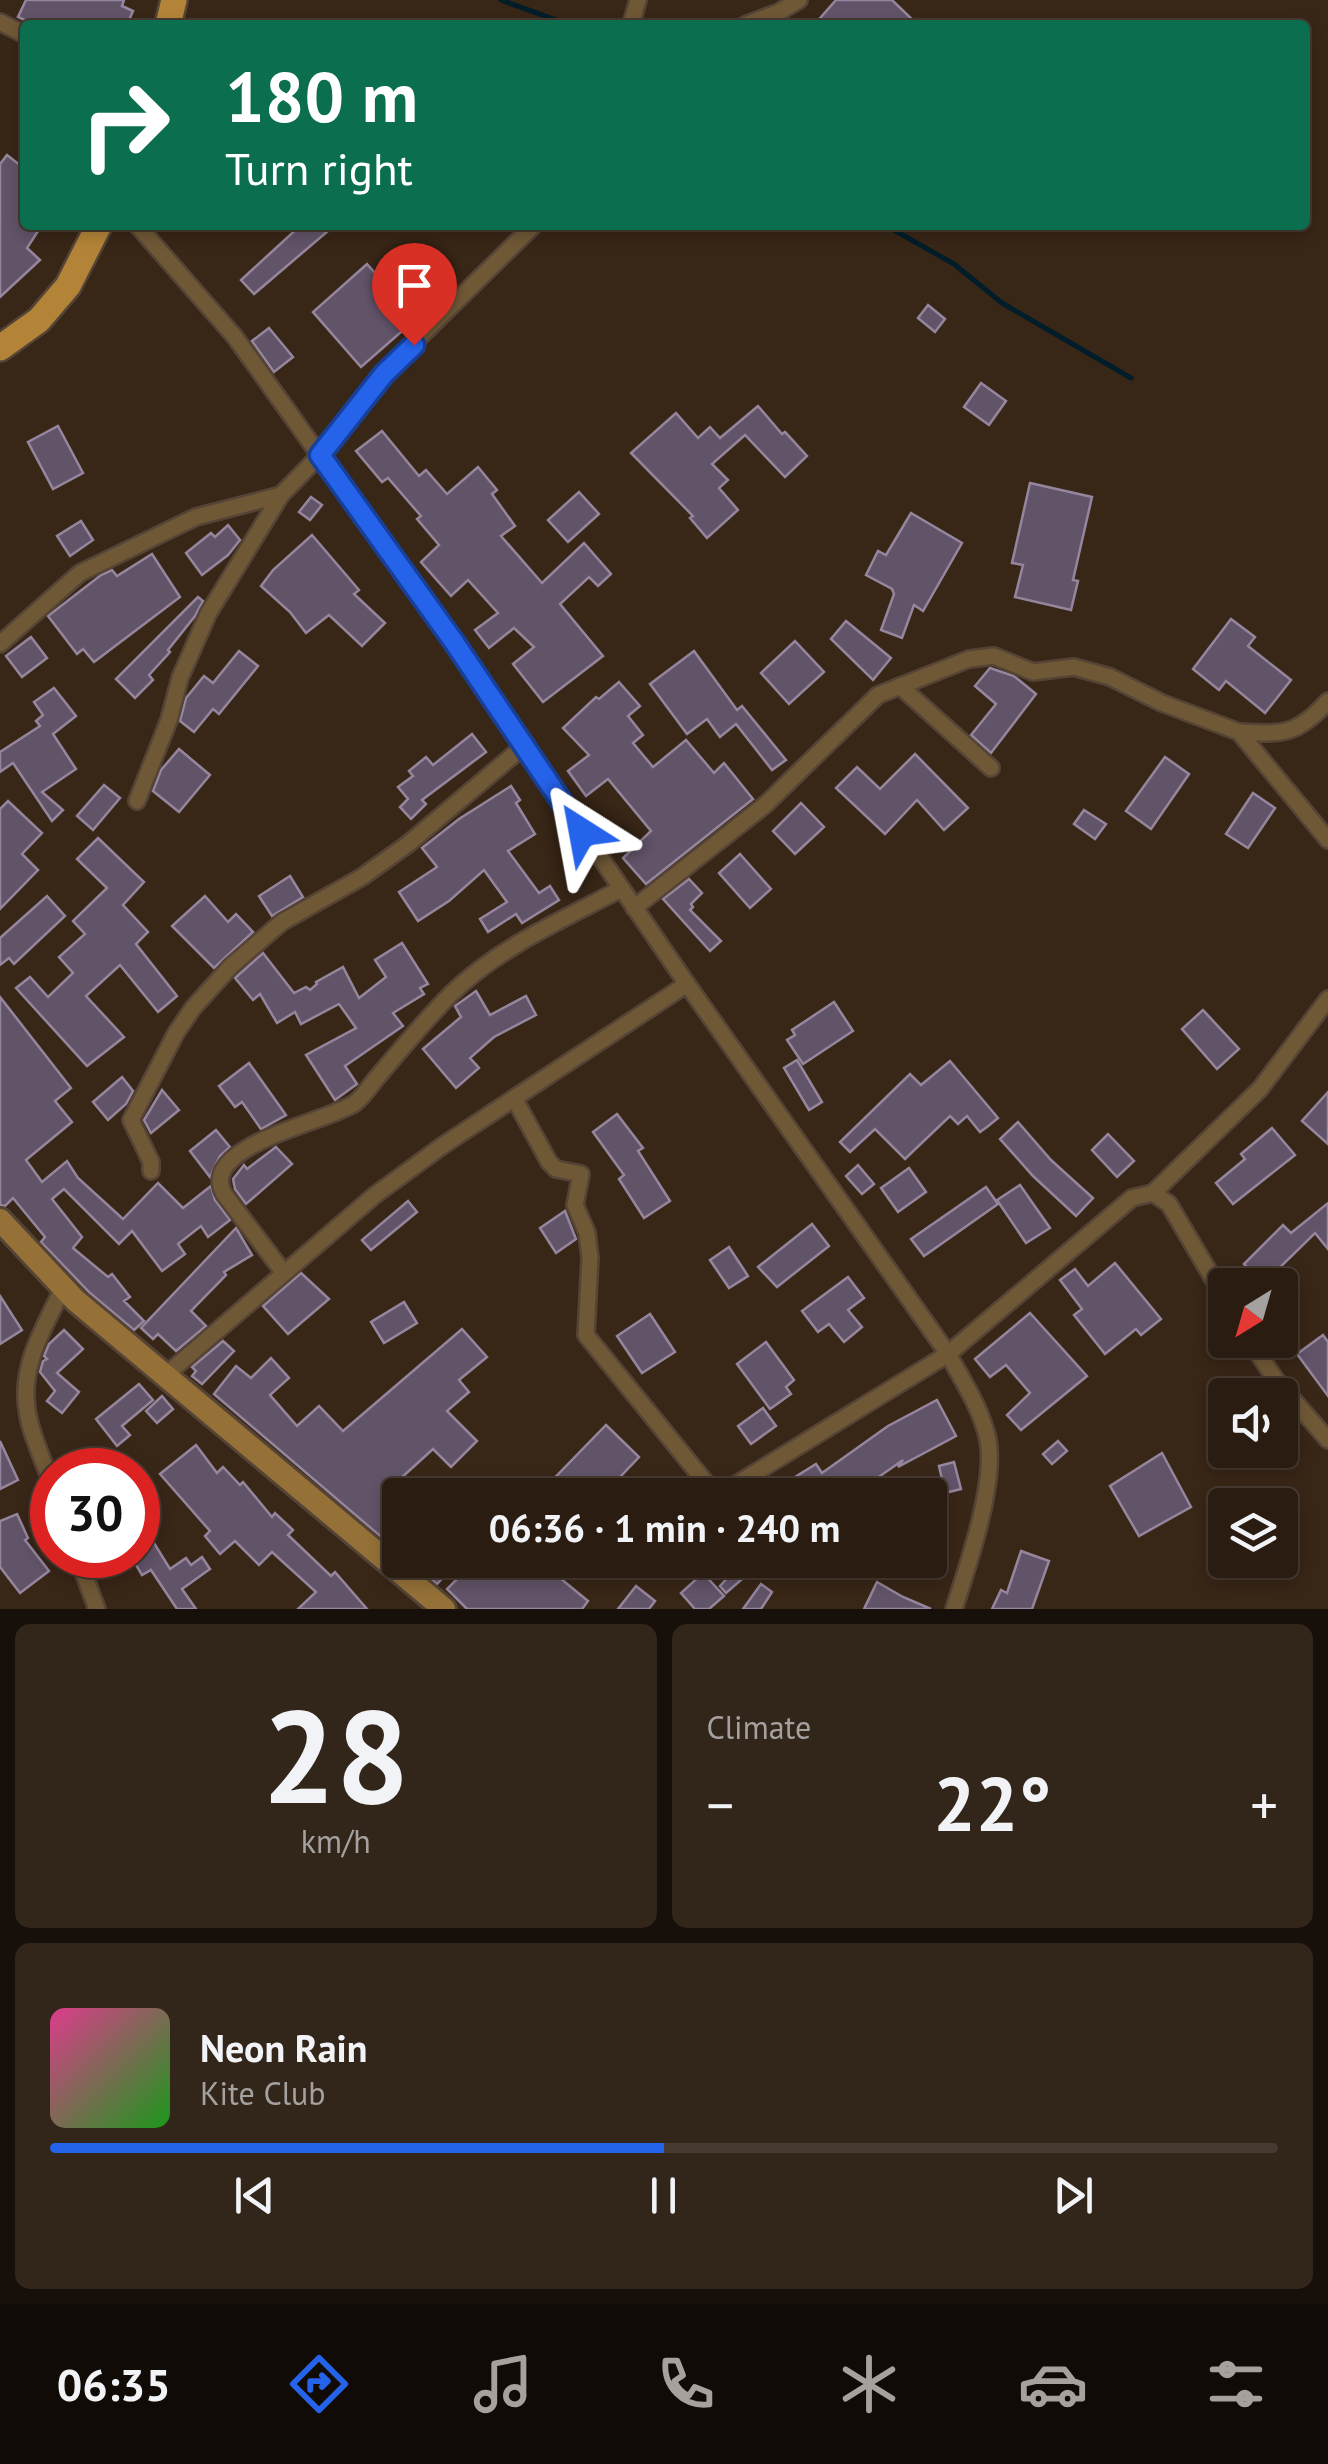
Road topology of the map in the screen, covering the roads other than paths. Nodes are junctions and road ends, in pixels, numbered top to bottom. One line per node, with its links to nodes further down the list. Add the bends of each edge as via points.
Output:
1 (799, 0): 2 (street)
2 (758, 20)
3 (96, 230): 6 (main road, via 68,286 39,320)
4 (141, 230): 7 (street, via 235,337)
5 (529, 230): 7 (street, via 384,374)
6 (0, 348)
7 (320, 455): 8 (street); 13 (street)
8 (281, 495): 9 (street, via 196,517 80,573); 15 (street, via 208,614)
9 (0, 644)
10 (900, 686): 12 (street, via 994,656 1033,672 1074,667 1110,677); 14 (street); 18 (street, via 878,695 765,805)
11 (1328, 701): 12 (street, via 1285,734)
12 (1238, 732): 16 (street)
13 (524, 746): 17 (street); 22 (street, via 408,844 282,922 193,1008 131,1120)
14 (991, 768)
15 (137, 801)
16 (1328, 840)
17 (621, 889): 18 (street); 26 (street, via 482,968 427,1018 355,1102 257,1141 220,1174 224,1194)
18 (634, 908): 19 (street)
19 (687, 984): 21 (street); 28 (street)
20 (1328, 998): 23 (street, via 1260,1089)
21 (514, 1098): 26 (street, via 375,1195); 28 (street, via 549,1162 581,1174 575,1205 590,1258 586,1336 711,1489 730,1490)
22 (151, 1171)
23 (1152, 1193): 25 (street, via 1169,1204); 28 (street, via 1132,1198)
24 (0, 1220): 27 (main road)
25 (1208, 1270)
26 (284, 1273): 30 (street)
27 (63, 1288): 30 (main road); 32 (street, via 30,1358 27,1411)
28 (948, 1354): 36 (street, via 976,1404 988,1441 990,1479)
29 (1261, 1358): 31 (street)
30 (167, 1374): 35 (main road)
31 (1328, 1440)
32 (40, 1448)
33 (85, 1578): 34 (street)
34 (97, 1609)
35 (444, 1609)
36 (954, 1609)

